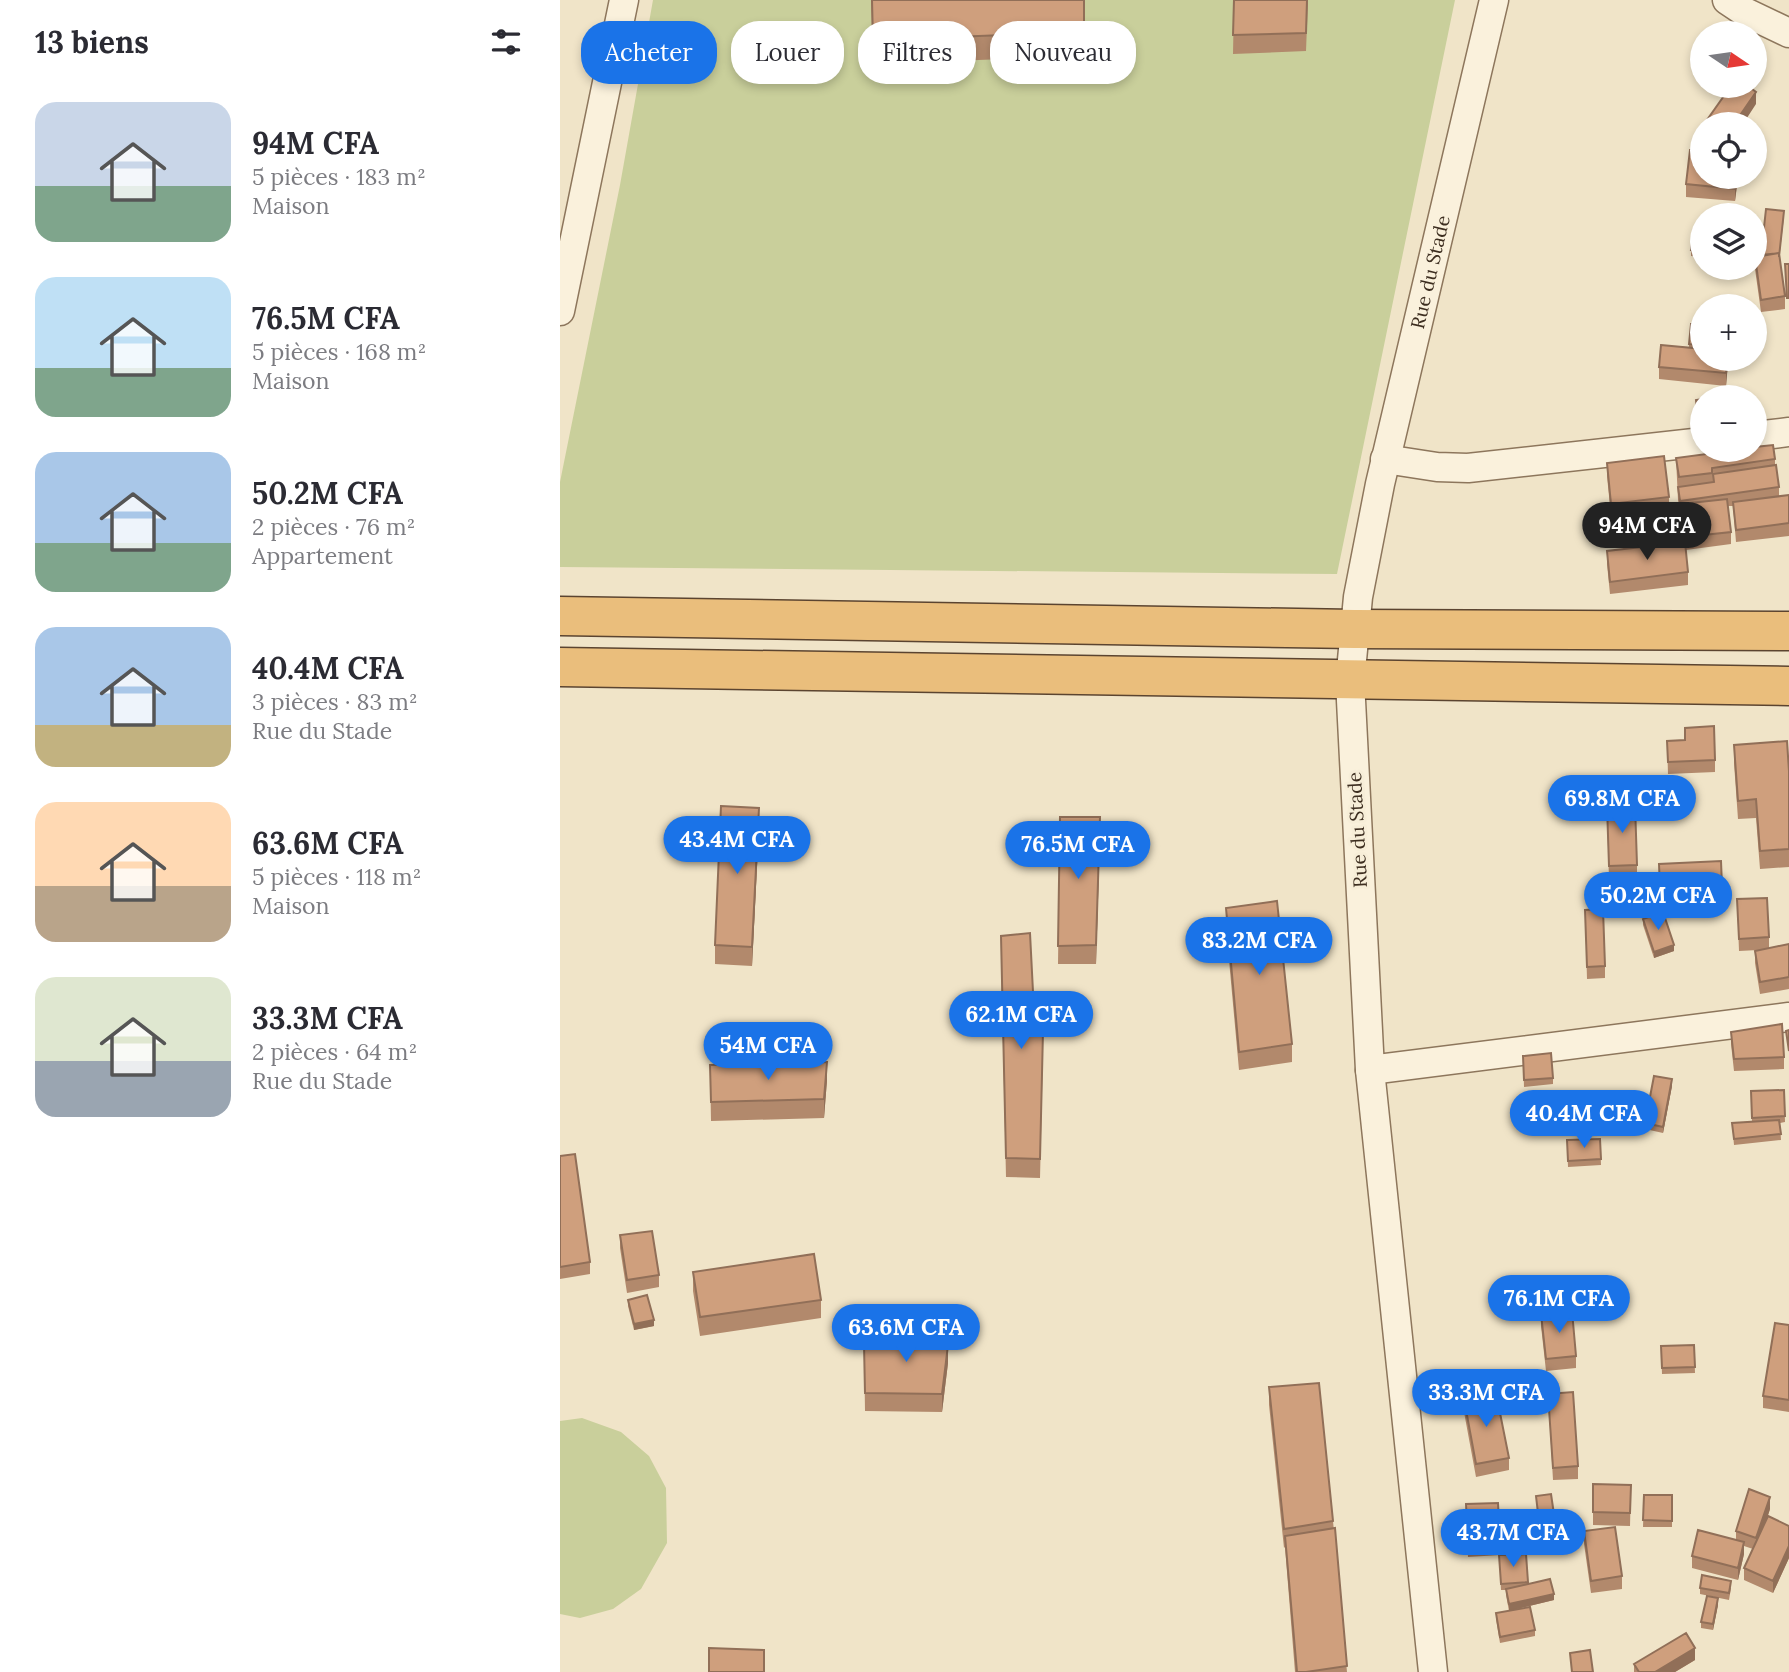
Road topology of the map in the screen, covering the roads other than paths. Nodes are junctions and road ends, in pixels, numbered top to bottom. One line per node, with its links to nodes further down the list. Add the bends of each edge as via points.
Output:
1 (624, 0): 5 (street)
2 (1494, 0): 9 (street, Rue du Stade)
3 (1727, 0): 4 (street)
4 (1789, 33)
5 (560, 311)
6 (1789, 432): 7 (street)
7 (1767, 435)
8 (1690, 443): 9 (street, via 1468,468)
9 (1385, 459): 11 (street, Rue du Stade)
10 (560, 616): 11 (highway)
11 (1354, 629): 12 (highway); 14 (street, Rue du Stade)
12 (1789, 631)
13 (560, 667): 14 (highway)
14 (1350, 681): 15 (highway); 17 (street, Rue du Stade)
15 (1789, 686)
16 (1789, 1017): 17 (street)
17 (1370, 1070): 18 (street, Rue du Stade)
18 (1433, 1672)

